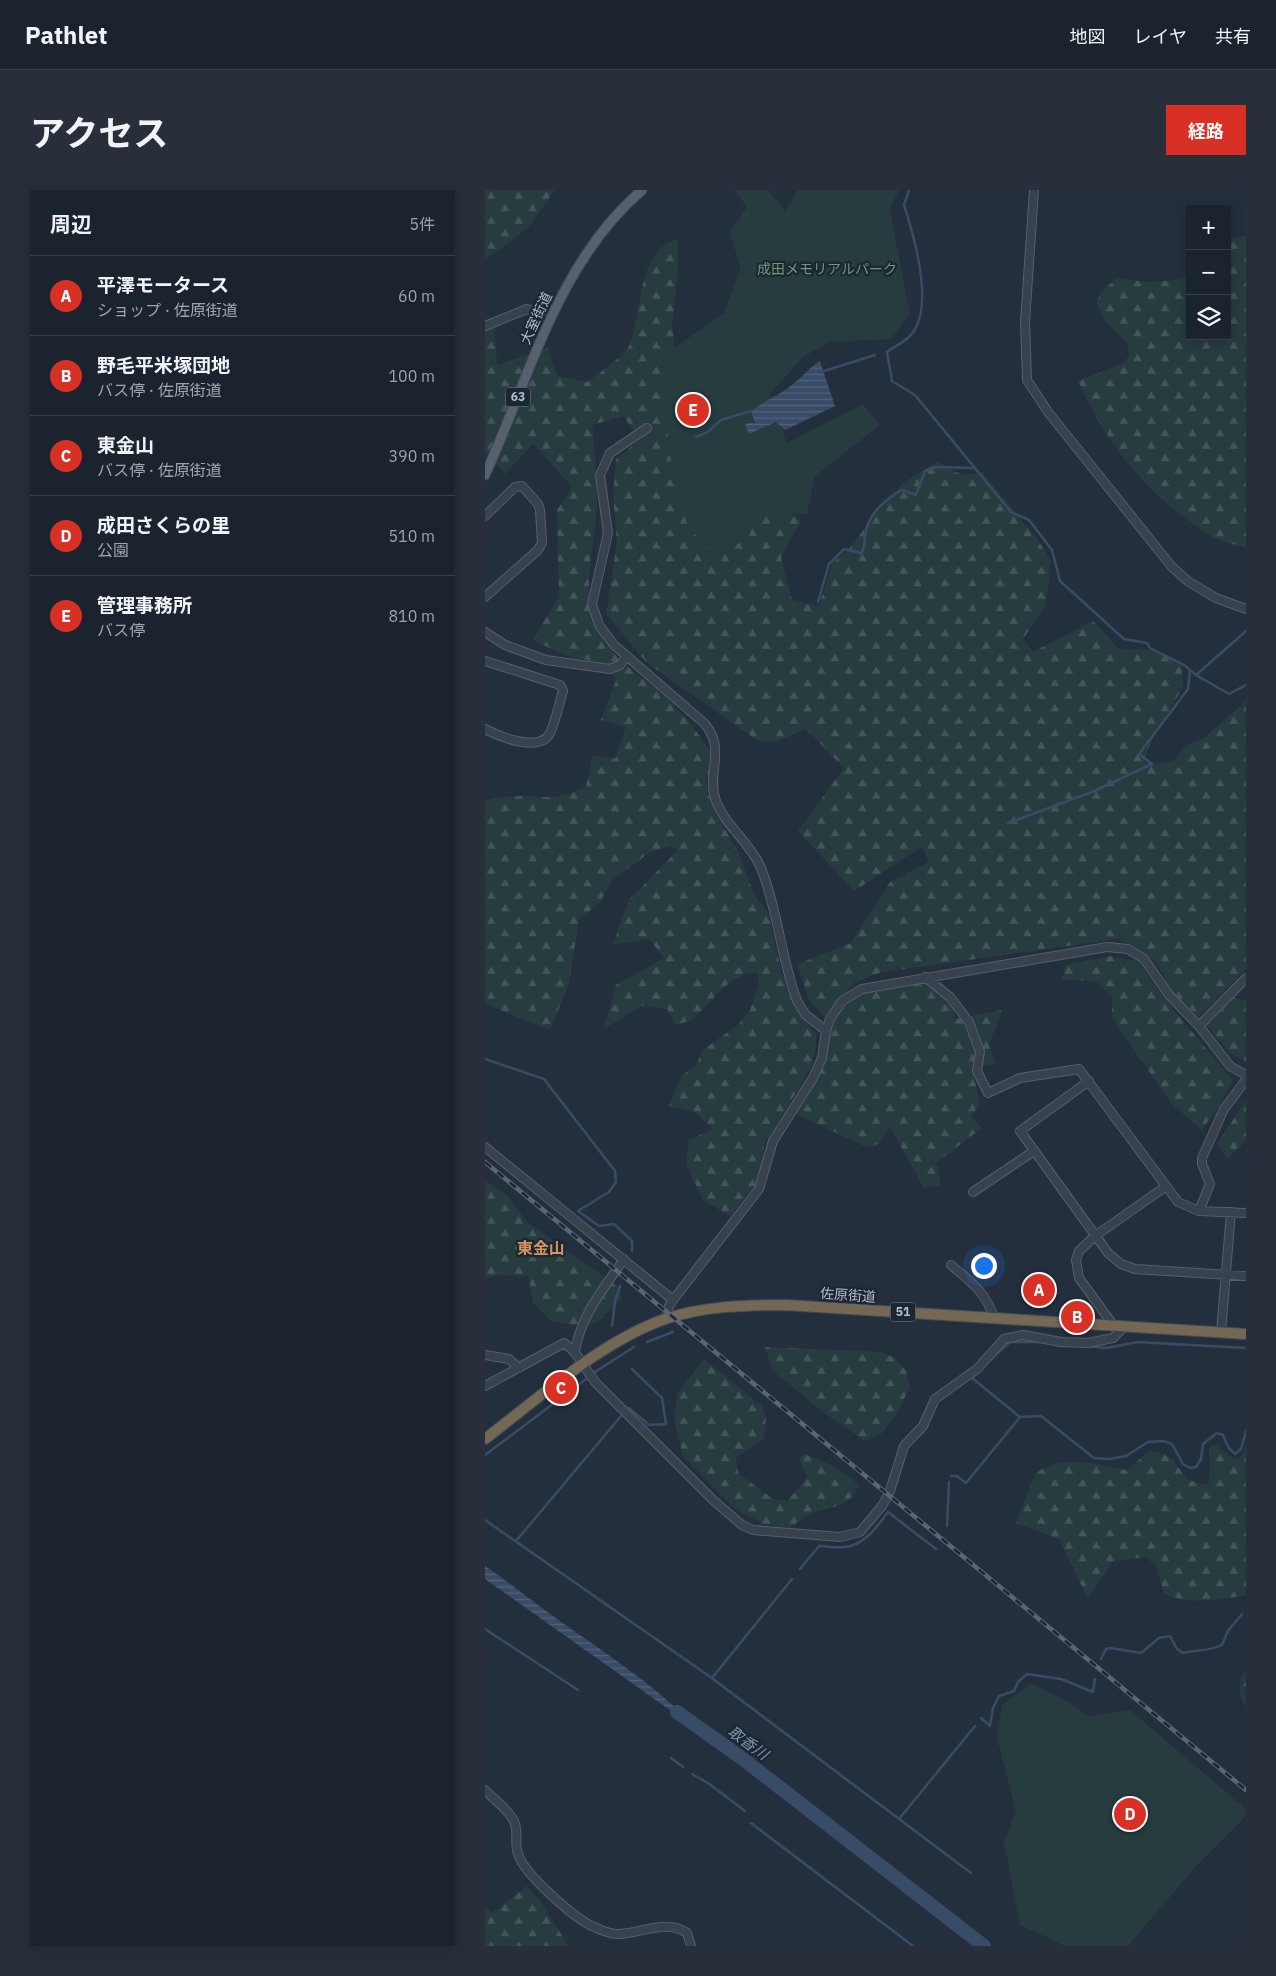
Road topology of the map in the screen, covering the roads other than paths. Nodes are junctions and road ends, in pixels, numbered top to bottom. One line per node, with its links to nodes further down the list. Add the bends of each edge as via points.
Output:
1 (642, 190): 3 (main road, 大室街道 / 63, via 594,243)
2 (1034, 190): 9 (street, via 1025,322 1027,380 1048,412 1172,567 1216,598)
3 (551, 319): 4 (street, via 527,309); 6 (main road, 大室街道 / 63)
4 (485, 326)
5 (647, 428): 11 (street, via 610,453 600,475 608,533 592,604 605,635)
6 (485, 475)
7 (485, 516): 8 (street, via 515,487 522,486 538,504 541,544)
8 (485, 597)
9 (1246, 609)
10 (485, 632): 11 (street, via 505,645 546,660 610,669 620,665)
11 (627, 656): 17 (street, via 713,733 715,797 720,810 749,845 761,868 797,1001 805,1014)
12 (485, 661): 13 (street, via 560,685 563,691 550,733 535,743 527,744)
13 (485, 729)
14 (925, 977): 16 (street, via 1107,947 1128,949 1144,959 1169,996); 17 (street, via 873,986 850,994 836,1008); 20 (street, via 950,997 969,1022 980,1052 977,1071 988,1093 1020,1078 1079,1069)
15 (1246, 978): 16 (street)
16 (1199, 1026): 18 (street, via 1229,1066)
17 (826, 1032): 33 (street, via 822,1058 773,1141 759,1189)
18 (1246, 1075)
19 (1246, 1080): 25 (street, via 1224,1109 1202,1158 1210,1184)
20 (1089, 1082): 22 (street, via 1019,1131); 23 (street)
21 (485, 1147): 29 (street)
22 (1034, 1151): 24 (street); 28 (street)
23 (1165, 1188): 25 (street, via 1178,1202); 28 (street)
24 (973, 1192)
25 (1199, 1210): 26 (street)
26 (1231, 1212): 27 (street); 31 (street)
27 (1246, 1213)
28 (1095, 1236): 31 (street, via 1113,1258 1130,1268); 36 (street, via 1079,1251 1076,1270 1095,1303)
29 (624, 1259): 33 (street); 39 (street, via 596,1296)
30 (951, 1265): 34 (street, via 980,1289)
31 (1227, 1275): 32 (street); 37 (street)
32 (1246, 1276)
33 (673, 1300): 35 (street)
34 (994, 1318): 35 (highway, 佐原街道 / 51, via 786,1305 729,1307); 36 (highway, 佐原街道 / 51)
35 (666, 1319): 41 (highway, 佐原街道 / 51, via 616,1343)
36 (1119, 1326): 37 (highway, 佐原街道 / 51); 41 (street, via 1113,1338 1088,1343 1023,1335 1004,1339 977,1369 935,1399 923,1426 904,1446 890,1491 877,1514 860,1532 840,1537 753,1530 742,1524 708,1496 597,1384)
37 (1221, 1332): 38 (highway, 佐原街道 / 51)
38 (1246, 1334)
39 (575, 1350): 41 (street); 42 (street, via 564,1342)
40 (485, 1355): 42 (street, via 509,1359)
41 (583, 1365): 44 (highway, 佐原街道 / 51)
42 (519, 1368): 43 (street)
43 (485, 1386)
44 (485, 1439)
45 (485, 1790): 46 (street, via 515,1823 517,1853 522,1863 542,1888 592,1926 618,1934 659,1927 674,1928 687,1933)
46 (691, 1946)

